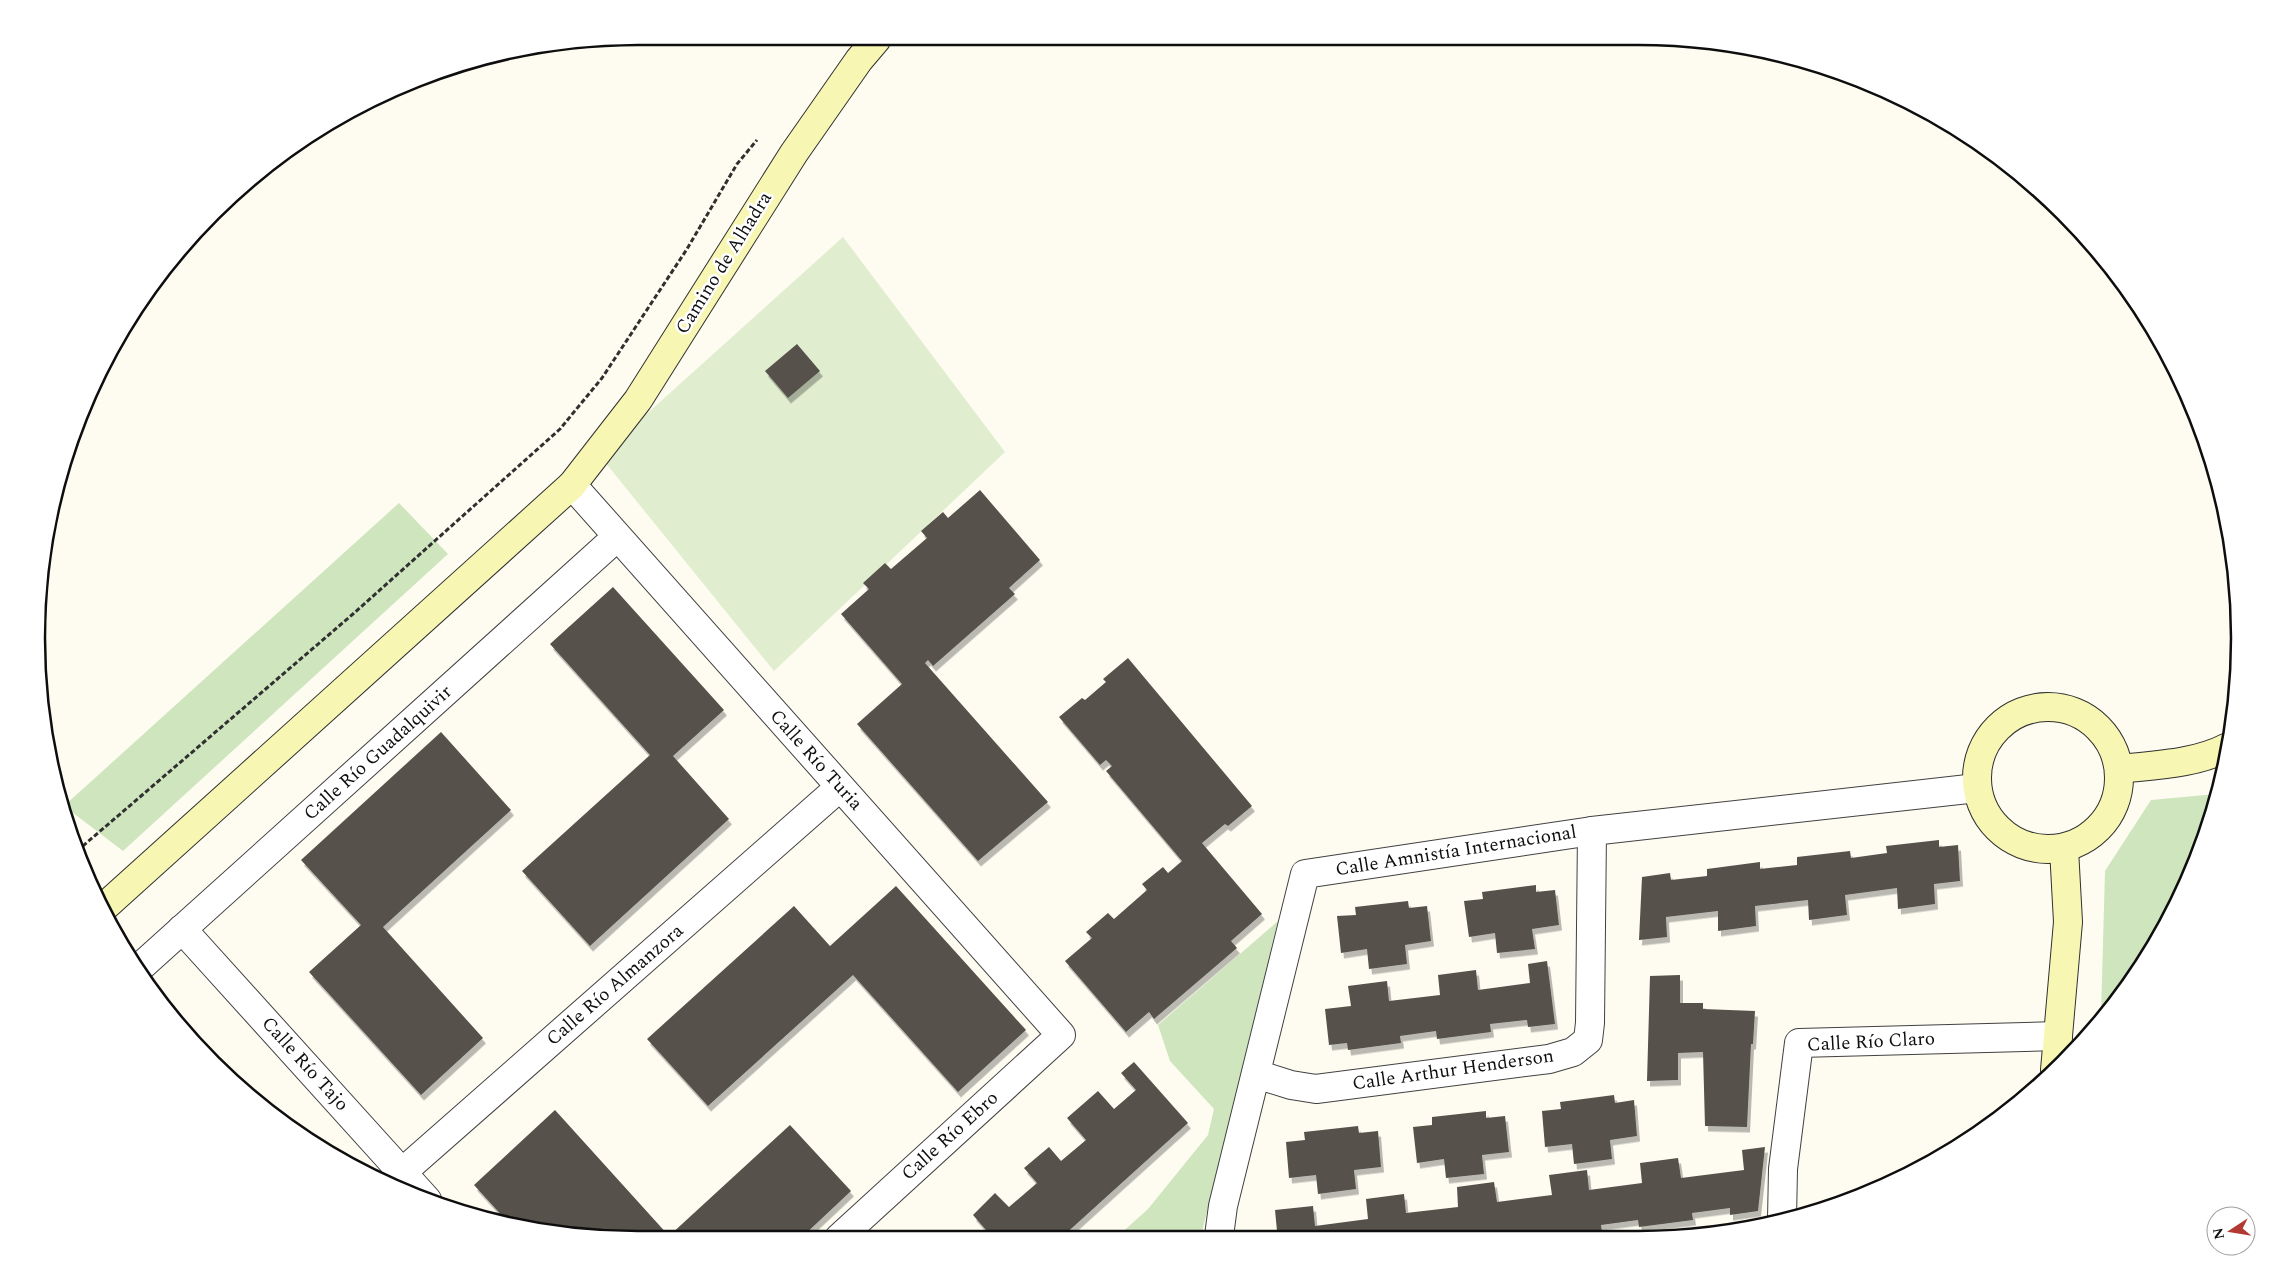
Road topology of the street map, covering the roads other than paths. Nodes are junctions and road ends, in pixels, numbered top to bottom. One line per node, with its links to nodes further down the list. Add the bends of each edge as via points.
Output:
1 (872, 45): 2 (street, Camino de Alhadra, via 794,153 638,400)
2 (572, 485): 3 (street, Calle Río Turia); 10 (street)
3 (617, 537): 6 (street, Calle Río Turia); 11 (street, Calle Río Guadalquivir)
4 (2220, 751): 5 (street, via 2178,762)
5 (2120, 769): 7 (street, via 2113,747 2100,727 2066,709 2035,707 2003,723 1984,746 1977,766); 9 (street, via 2119,791 2101,828 2084,841)
6 (840, 787): 13 (street, Calle Río Turia); 17 (street, Calle Río Almanzora)
7 (1977, 788): 8 (street, Calle Amnistía Internacional); 9 (street, via 1984,810 1998,829 2018,843 2040,850)
8 (1592, 831): 16 (street, Calle Amnistía Internacional, via 1305,874); 16 (street, Calle Arthur Henderson, via 1590,1024 1588,1040 1573,1052 1550,1059 1316,1089)
9 (2064, 848): 14 (street, via 2068,922)
10 (108, 904)
11 (182, 929): 12 (street, Calle Río Guadalquivir); 17 (street, Calle Río Tajo)
12 (143, 964)
13 (1061, 1035): 19 (street, Calle Río Ebro)
14 (2058, 1036): 15 (street); 18 (street, Calle Río Claro, via 1799,1043 1783,1169)
15 (2056, 1058)
16 (1256, 1074): 20 (street, Calle Amnistía Internacional)
17 (396, 1177)
18 (1782, 1213)
19 (847, 1231)
20 (1220, 1231)

